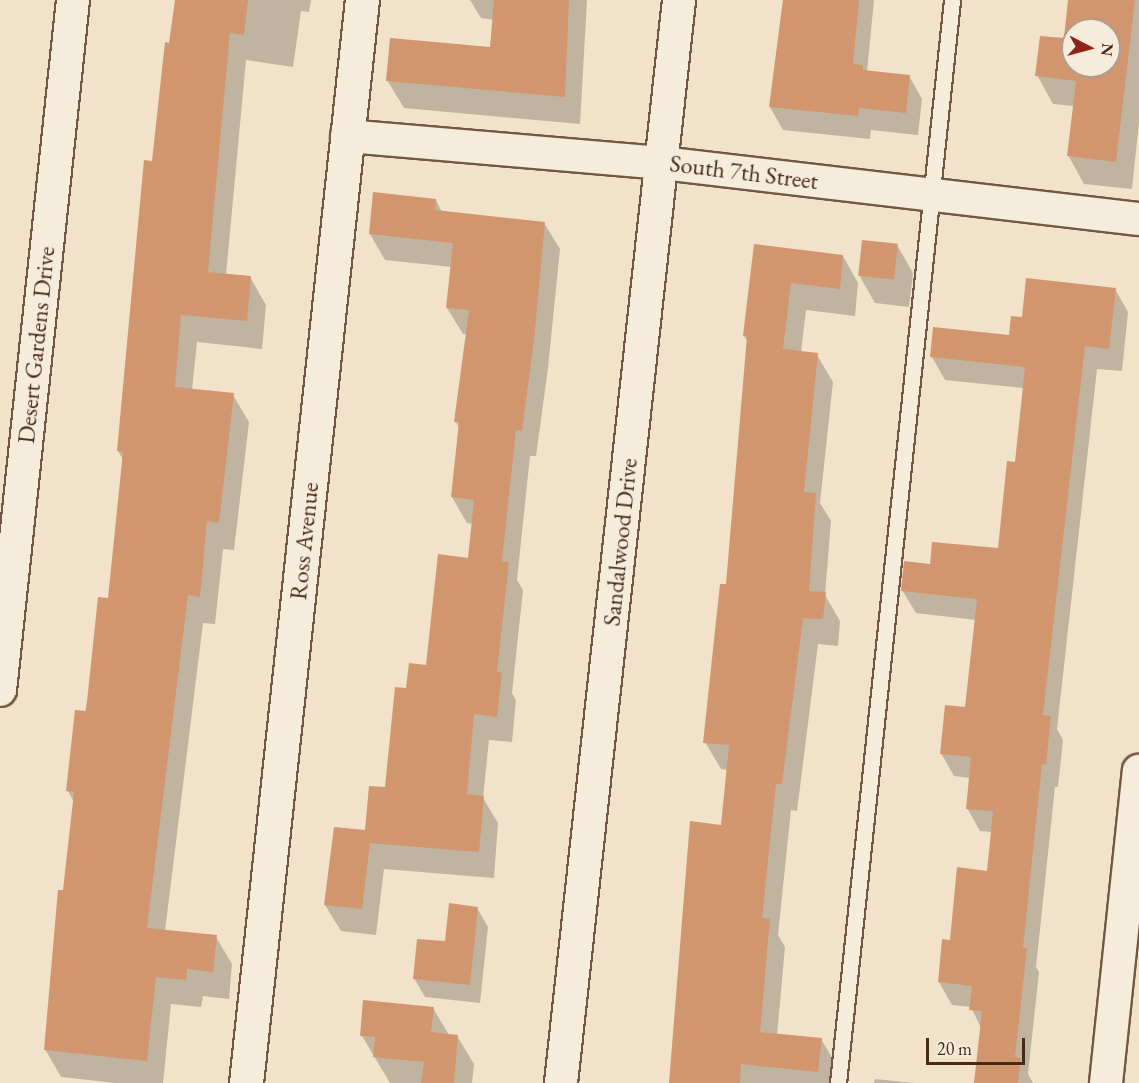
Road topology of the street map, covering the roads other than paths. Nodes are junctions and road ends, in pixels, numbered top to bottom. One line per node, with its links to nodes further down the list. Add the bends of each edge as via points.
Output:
1 (72, 0): 9 (street, Desert Gardens Drive)
2 (362, 0): 5 (street, Ross Avenue)
3 (680, 0): 6 (street, Sandalwood Drive)
4 (952, 0): 7 (lane)
5 (347, 136): 6 (street, South 7th Street); 11 (street, Ross Avenue)
6 (662, 163): 7 (street, South 7th Street); 12 (street, Sandalwood Drive)
7 (932, 195): 8 (street, South 7th Street); 13 (lane)
8 (1139, 219)
9 (0, 690)
10 (1139, 771): 14 (street)
11 (246, 1083)
12 (561, 1083)
13 (838, 1083)
14 (1106, 1083)

